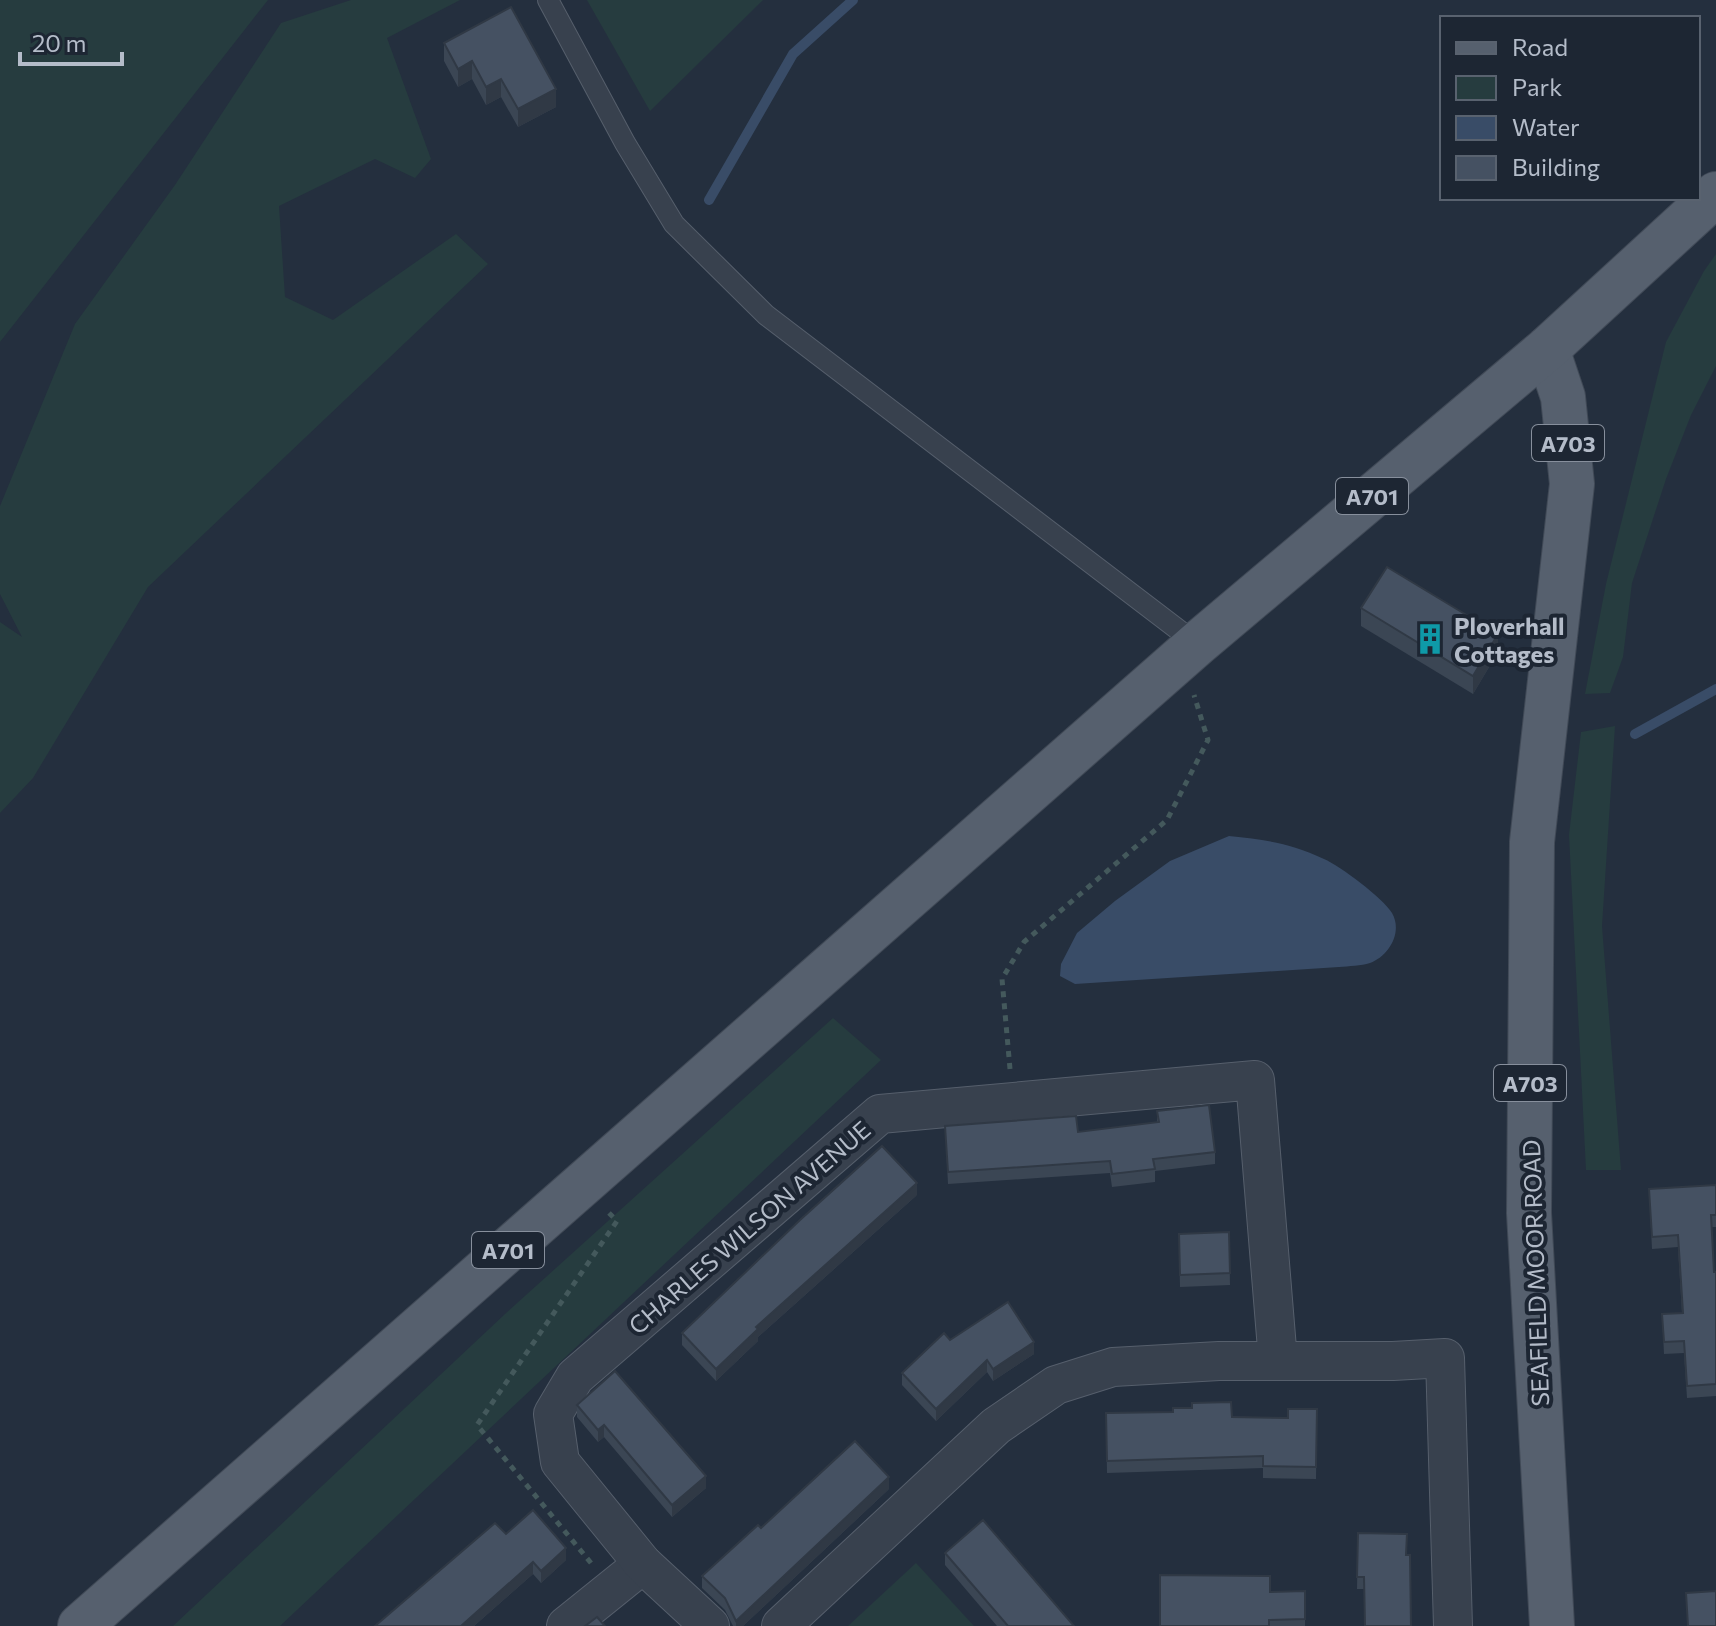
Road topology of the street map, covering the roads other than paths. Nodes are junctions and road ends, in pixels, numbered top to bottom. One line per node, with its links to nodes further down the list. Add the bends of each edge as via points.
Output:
1 (548, 0): 4 (lane, via 674,224 766,315)
2 (1716, 194): 3 (main road, A701)
3 (1547, 349): 4 (main road, A701); 12 (main road, SEAFIELD MOOR ROAD / A703, via 1563,397 1572,484 1532,842 1529,1213)
4 (1190, 650): 7 (main road, A701)
5 (1278, 1361): 6 (street, CHARLES WILSON AVENUE, via 1255,1080 880,1114 575,1377 553,1414 560,1462); 10 (street, via 1113,1367 1056,1385 996,1426); 11 (street, via 1445,1358)
6 (643, 1564): 8 (street); 9 (street, CHARLES WILSON AVENUE)
7 (80, 1626)
8 (566, 1626)
9 (710, 1626)
10 (781, 1626)
11 (1453, 1626)
12 (1552, 1626)

